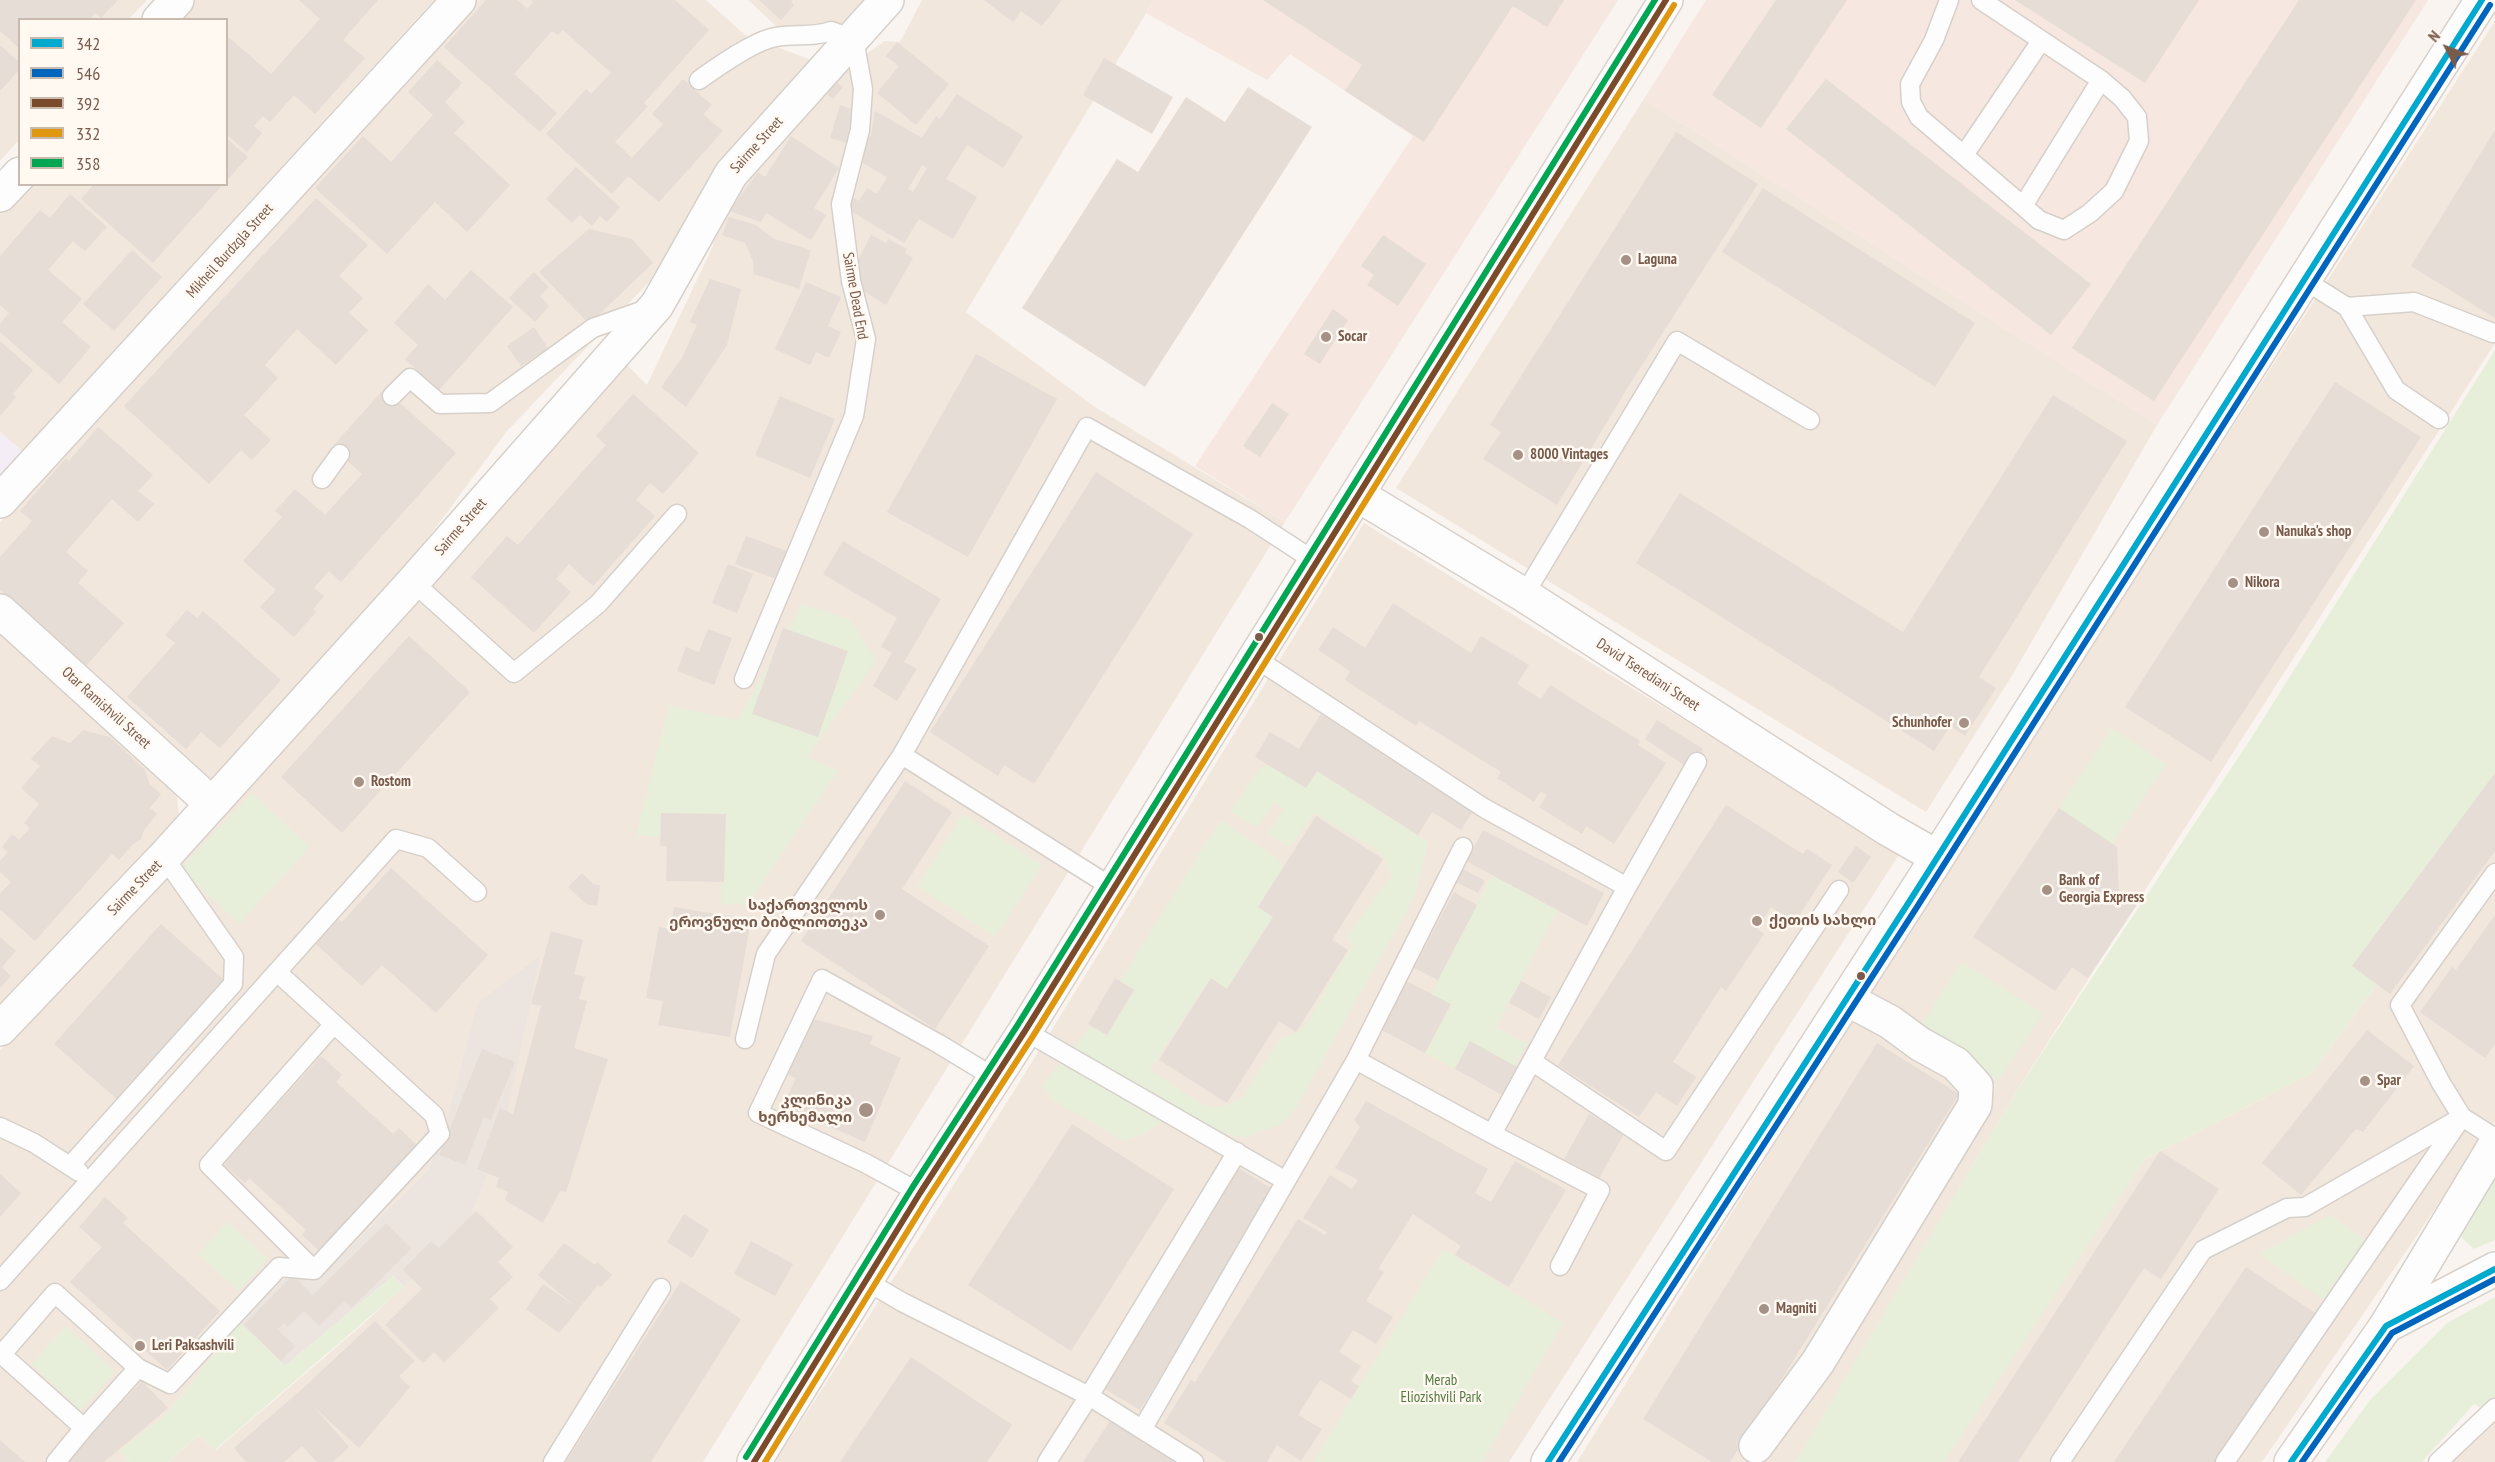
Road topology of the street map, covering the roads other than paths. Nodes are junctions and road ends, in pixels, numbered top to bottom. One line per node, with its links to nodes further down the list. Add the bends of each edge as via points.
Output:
1 (177, 0): 8 (street)
2 (459, 0): 27 (street, Mikheil Burdzgla Street)
3 (887, 0): 9 (street, Sairme Street)
4 (1666, 0): 26 (street)
5 (1949, 0): 13 (lane, via 1934,40 1910,84 1911,102 1919,117)
6 (1981, 0): 10 (lane)
7 (2482, 0): 17 (street)
8 (161, 18)
9 (854, 39): 11 (lane, via 831,31 774,37 730,58); 18 (street, Sairme Street, via 731,174); 34 (lane, Sairme Dead End, via 863,89 860,130 841,204 851,281 866,339 854,416)
10 (2041, 41): 12 (lane); 13 (lane)
11 (699, 80)
12 (2101, 81): 16 (lane); 16 (lane, via 2137,117 2139,141 2114,190 2064,230 2039,220)
13 (1964, 155): 16 (lane)
14 (18, 176): 15 (street)
15 (0, 195)
16 (2023, 206)
17 (2304, 280): 19 (lane); 39 (street)
18 (657, 305): 21 (lane, via 593,328 490,403 440,404 410,378); 30 (street, Sairme Street)
19 (2347, 307): 20 (lane, via 2414,302); 22 (lane, via 2396,390)
20 (2493, 333)
21 (392, 396)
22 (2439, 419)
23 (1810, 420): 31 (lane, via 1677,342)
24 (340, 454): 25 (lane)
25 (322, 478)
26 (1358, 495): 29 (street); 31 (street, David Tserediani Street)
27 (0, 501)
28 (677, 514): 30 (lane, via 598,604 514,673)
29 (1316, 562): 33 (street); 35 (lane, via 1250,519 1087,427)
30 (412, 582): 37 (street, Sairme Street)
31 (1524, 595): 39 (street, David Tserediani Street, via 1888,829)
32 (0, 611): 37 (street, Otar Ramishvili Street)
33 (1255, 658): 42 (lane, via 1484,808); 43 (street)
34 (744, 679)
35 (902, 755): 43 (lane); 51 (lane, via 766,954)
36 (1697, 762): 42 (lane)
37 (212, 804): 40 (street, Sairme Street)
38 (1463, 847): 52 (lane)
39 (1937, 856): 47 (street)
40 (164, 857): 49 (street, Sairme Street); 61 (lane, via 234,957 233,984)
41 (2495, 873): 55 (lane, via 2400,1005)
42 (1627, 887): 53 (lane)
43 (1113, 888): 50 (street)
44 (1839, 890): 53 (lane, via 1666,1150)
45 (477, 892): 46 (lane, via 428,848 396,839)
46 (277, 972): 48 (lane); 62 (lane)
47 (1846, 999): 78 (street, via 1956,1064 1976,1086 1975,1106 1818,1362); 84 (street)
48 (334, 1024): 67 (lane, via 209,1165); 67 (lane, via 434,1115 440,1134)
49 (0, 1029)
50 (1025, 1031): 54 (street); 60 (lane)
51 (745, 1039)
52 (1356, 1060): 57 (lane); 63 (lane)
53 (1533, 1062): 57 (lane)
54 (995, 1078): 64 (street); 64 (lane, via 822,980 758,1113)
55 (2462, 1117): 58 (lane); 85 (lane, via 2305,1207 2287,1208 2203,1250); 86 (lane)
56 (0, 1127): 61 (lane)
57 (1492, 1134): 65 (lane, via 1600,1190)
58 (2495, 1138)
59 (2495, 1145): 71 (street)
60 (1237, 1152): 63 (lane); 74 (lane)
61 (70, 1166): 62 (lane)
62 (90, 1180): 68 (lane)
63 (1286, 1181): 77 (lane)
64 (920, 1193): 69 (street)
65 (1560, 1266)
66 (2495, 1269): 71 (street)
67 (314, 1270): 73 (lane, via 279,1267 170,1384)
68 (0, 1281)
69 (866, 1281): 74 (lane); 81 (street)
70 (661, 1288): 80 (lane)
71 (2386, 1326): 87 (street)
72 (1, 1353): 73 (lane, via 55,1293); 76 (lane)
73 (138, 1368): 76 (lane)
74 (1089, 1396): 77 (lane); 82 (lane)
75 (2495, 1408): 88 (lane)
76 (84, 1428): 79 (lane)
77 (1143, 1428): 83 (lane)
78 (1756, 1446)
79 (56, 1462)
80 (553, 1462)
81 (754, 1462)
82 (1047, 1462)
83 (1194, 1462)
84 (1548, 1462)
85 (2060, 1462)
86 (2225, 1462)
87 (2291, 1462)
88 (2438, 1462)

